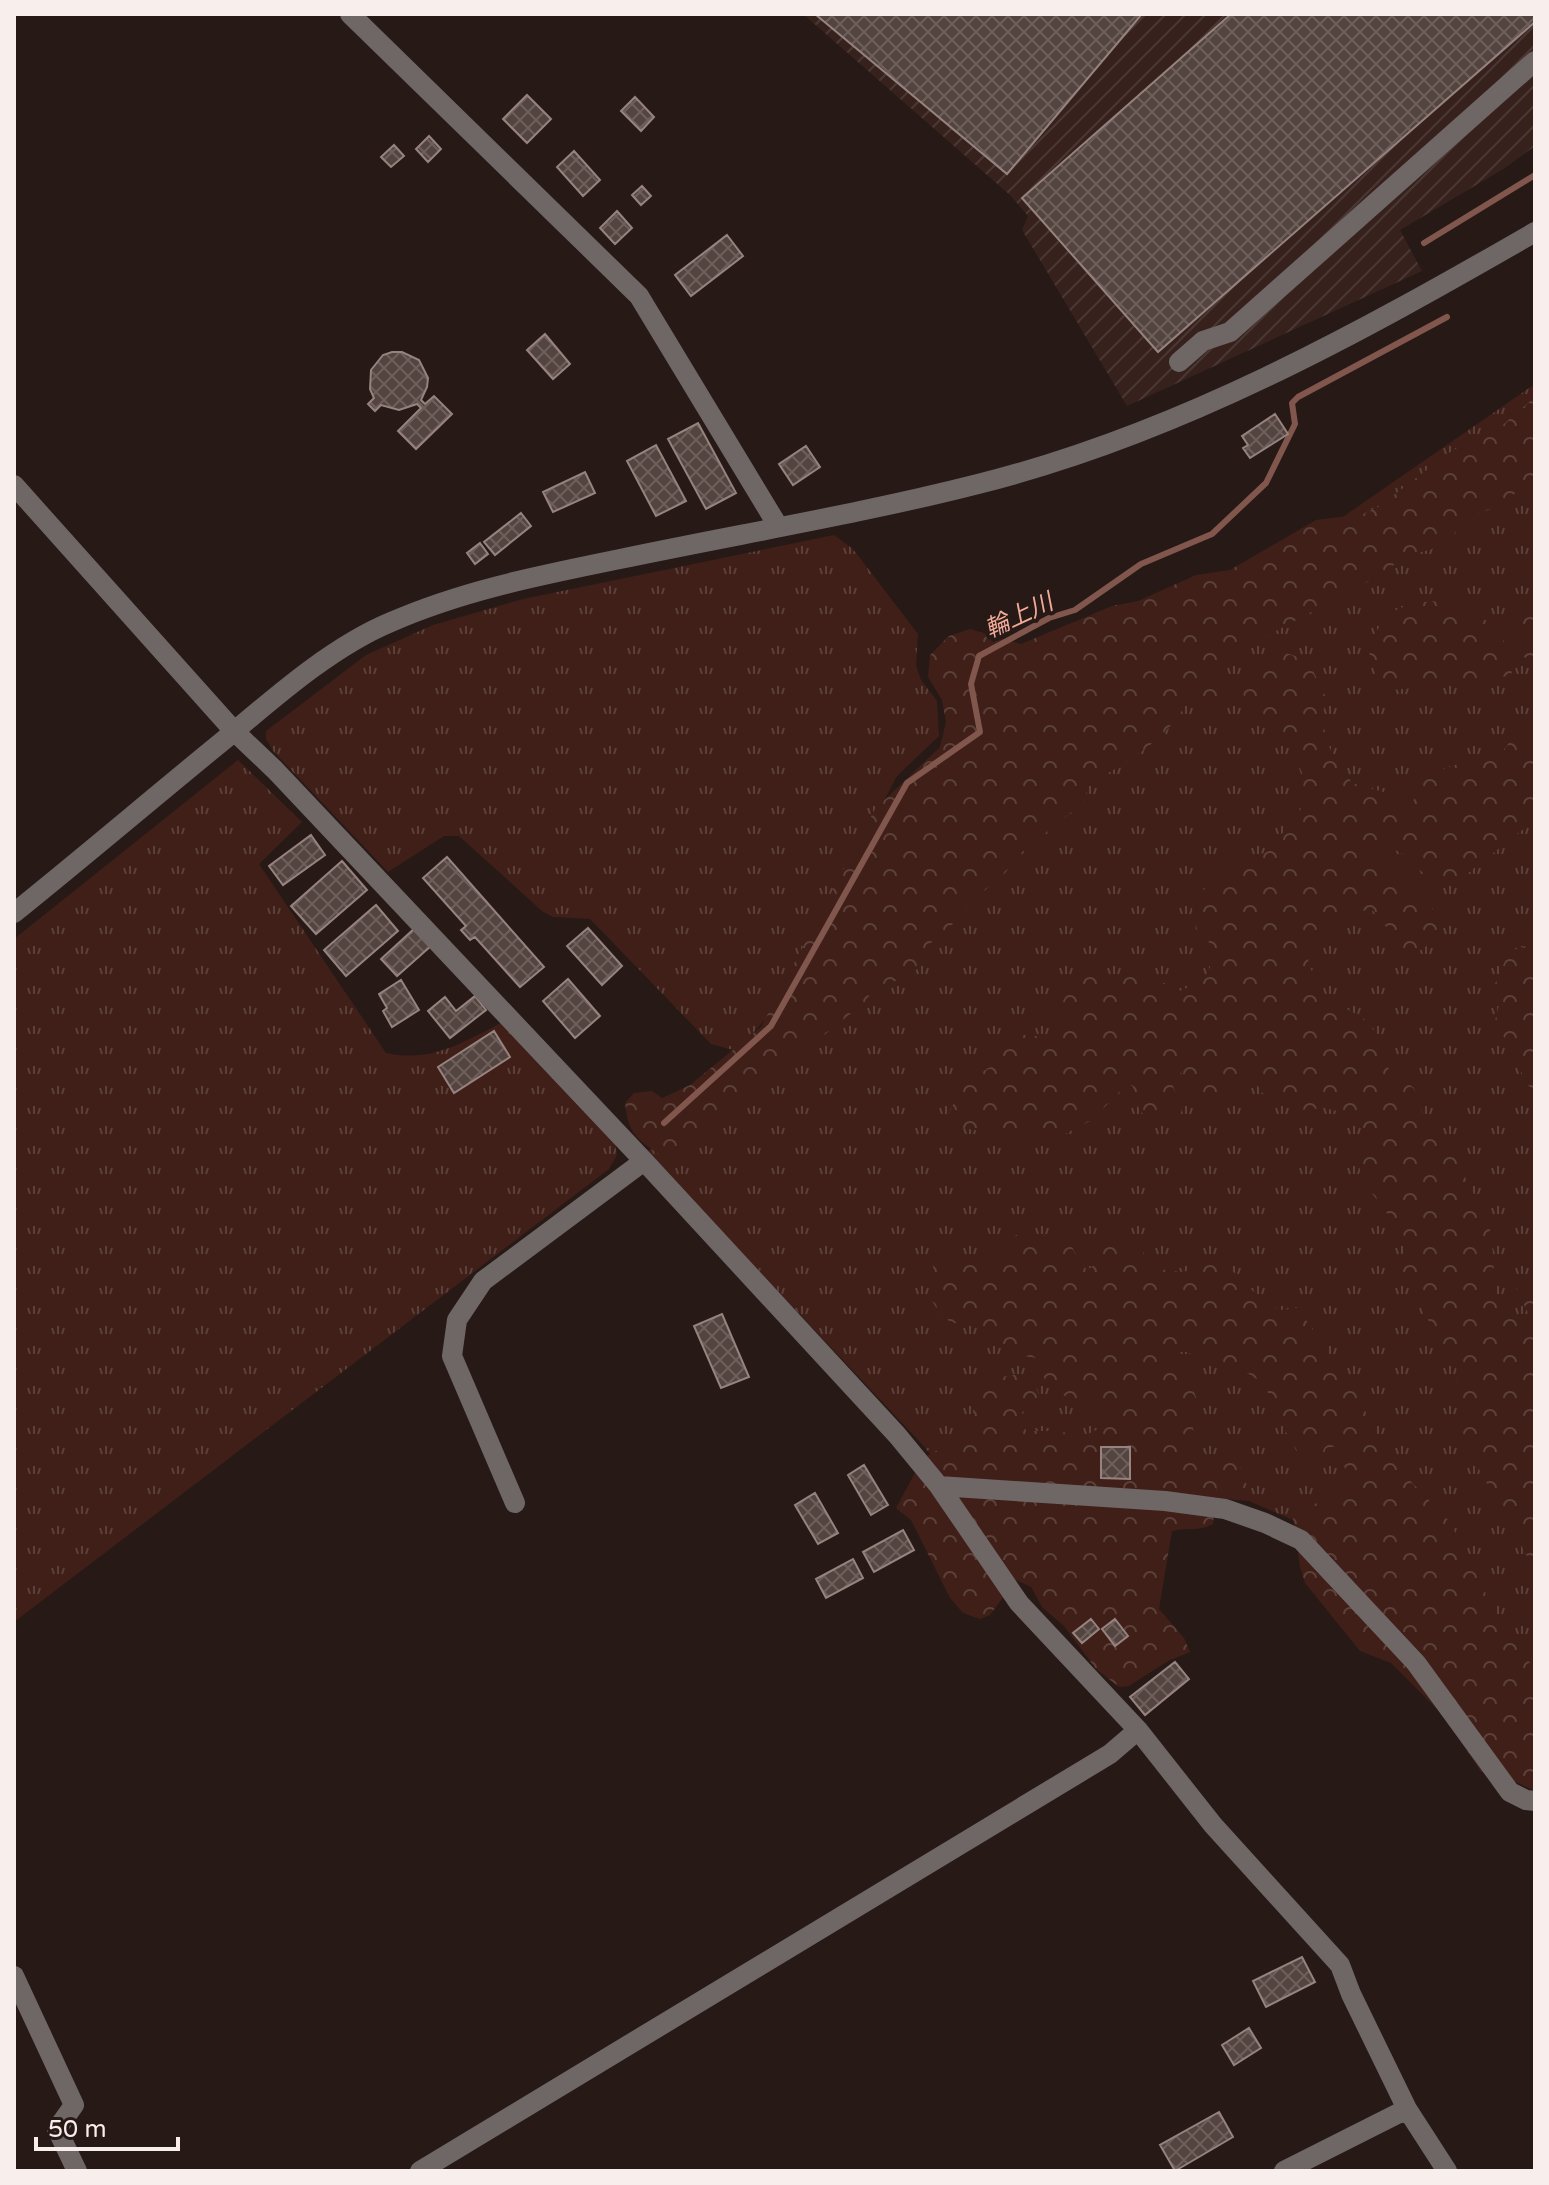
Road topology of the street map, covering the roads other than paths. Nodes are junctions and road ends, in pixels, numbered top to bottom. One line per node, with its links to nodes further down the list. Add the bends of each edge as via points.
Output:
1 (350, 14): 6 (street, via 639,296)
2 (1535, 61): 4 (street, via 1230,332 1203,341)
3 (1535, 232): 6 (street, via 1270,377 1151,428 981,483)
4 (1179, 362)
5 (14, 485): 7 (street)
6 (778, 526): 7 (street, via 495,585 388,623 292,685)
7 (234, 731): 8 (street); 9 (street)
8 (14, 913)
9 (644, 1161): 10 (street); 11 (street, via 483,1281 457,1320 452,1356)
10 (939, 1486): 12 (street, via 1019,1603); 13 (street, via 1225,1509 1301,1540 1416,1663 1510,1792)
11 (515, 1503)
12 (1138, 1730): 15 (street, via 1213,1825 1340,1965); 17 (street, via 1110,1754)
13 (1535, 1801)
14 (14, 1976): 16 (street, via 74,2105 57,2129)
15 (1407, 2109): 18 (street); 19 (street)
16 (77, 2171)
17 (420, 2171)
18 (1284, 2171)
19 (1447, 2171)

